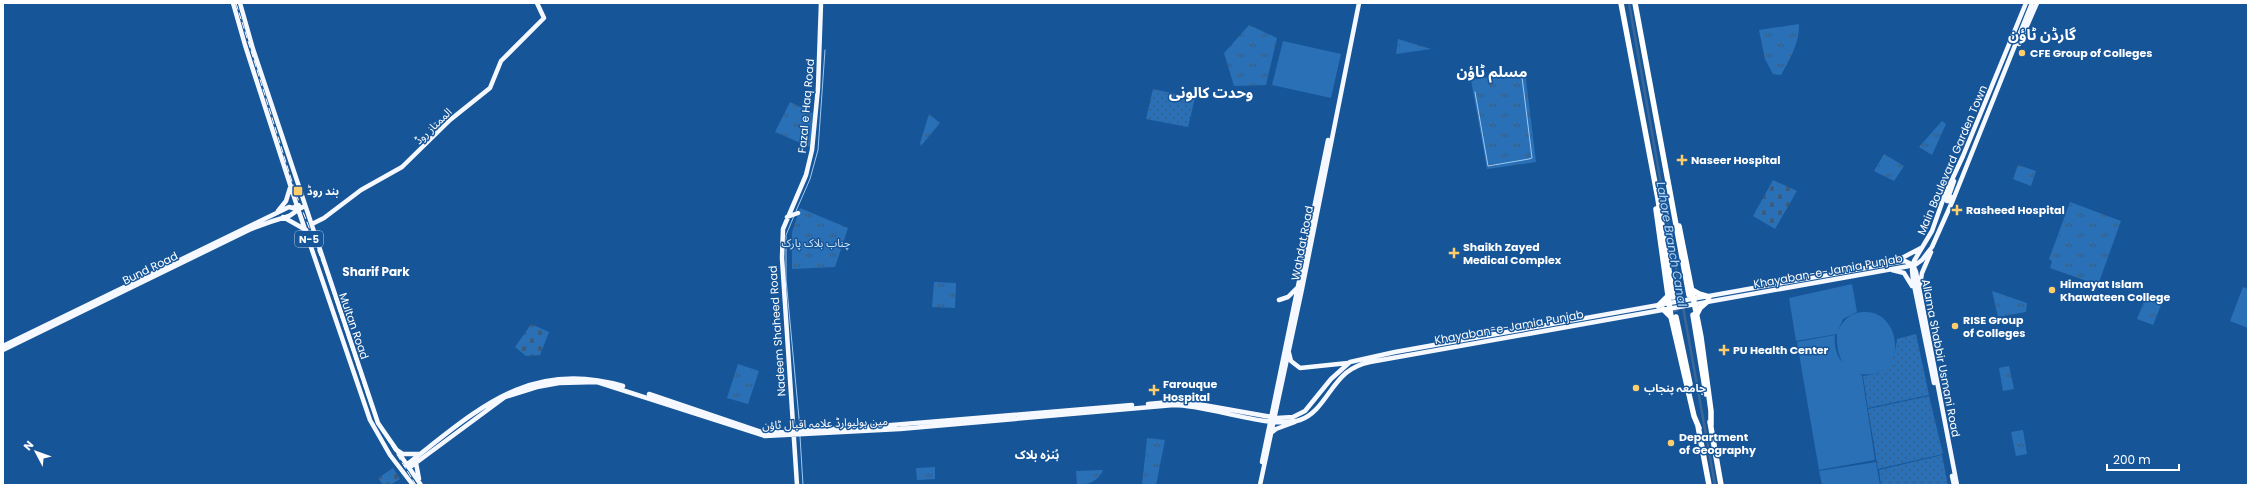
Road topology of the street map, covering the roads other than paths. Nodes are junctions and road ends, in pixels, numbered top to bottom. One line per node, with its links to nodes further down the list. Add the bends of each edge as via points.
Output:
1 (233, 3): 15 (main road, Multan Road / N-5)
2 (240, 3): 16 (main road, Multan Road / N-5)
3 (537, 3): 21 (main road, الممتاز روڈ, via 544,18 501,60 490,88 446,124 402,168 361,190)
4 (821, 3): 20 (main road, Fazal e Haq Road, via 818,88 812,150 806,175)
5 (1357, 3): 30 (main road, Wahdat Road); 37 (main road, Wahdat Road)
6 (1622, 3): 33 (highway)
7 (1635, 3): 14 (highway)
8 (2027, 3): 12 (main road, Main Boulevard Garden Town)
9 (2032, 3): 11 (main road, Main Boulevard Garden Town)
10 (2037, 3): 11 (main road, Main Boulevard Garden Town)
11 (2009, 62): 13 (main road, Main Boulevard Garden Town)
12 (1959, 166): 13 (main road, via 1946,199 1948,201); 24 (main road, Main Boulevard Garden Town)
13 (1964, 169): 26 (main road, Main Boulevard Garden Town)
14 (1666, 175): 31 (highway); 36 (highway)
15 (291, 186): 17 (main road, Multan Road / N-5); 19 (main road)
16 (304, 205): 17 (main road, Bund Road); 21 (main road, Multan Road / N-5)
17 (298, 207): 19 (main road, Bund Road, via 289,207); 23 (main road, Multan Road / N-5)
18 (798, 214): 20 (main road)
19 (279, 215): 23 (main road); 25 (main road, Bund Road)
20 (790, 216): 22 (main road, Fazal e Haq Road)
21 (312, 224): 57 (main road, Multan Road / N-5, via 376,418)
22 (783, 229): 54 (main road, Nadeem Shaheed Road, via 782,258)
23 (306, 230): 56 (main road, Multan Road / N-5, via 370,420)
24 (1926, 243): 27 (main road, via 1913,253); 28 (main road, Main Boulevard Garden Town)
25 (214, 245): 45 (main road, Bund Road); 46 (main road, Bund Road)
26 (1932, 247): 28 (main road, Main Boulevard Garden Town, via 1922,260); 32 (main road)
27 (1890, 263): 28 (main road, Khayaban-e-Jamia Punjab, via 1905,261); 34 (main road, Khayaban-e-Jamia Punjab)
28 (1913, 266): 29 (main road, Khayaban-e-Jamia Punjab); 32 (main road, Allama Shabbir Usmani Road)
29 (1890, 269): 32 (main road, via 1904,273); 34 (main road, Khayaban-e-Jamia Punjab)
30 (1297, 287): 35 (main road, via 1288,297); 37 (main road, Wahdat Road)
31 (1692, 290): 34 (highway); 36 (highway)
32 (1918, 290): 68 (main road, Allama Shabbir Usmani Road); 69 (main road, Allama Shabbir Usmani Road)
33 (1671, 297): 38 (highway); 39 (highway)
34 (1708, 299): 36 (main road, Khayaban-e-Jamia Punjab); 40 (highway)
35 (1279, 300)
36 (1691, 301): 38 (main road, Khayaban-e-Jamia Punjab); 40 (highway)
37 (1296, 304): 47 (main road, Wahdat Road)
38 (1673, 306): 39 (main road, Khayaban-e-Jamia Punjab); 41 (highway)
39 (1660, 308): 41 (highway); 42 (main road, Khayaban-e-Jamia Punjab); 43 (main road, Khayaban-e-Jamia Punjab)
40 (1695, 314): 67 (highway)
41 (1674, 317): 66 (highway)
42 (1505, 333): 43 (main road, Khayaban-e-Jamia Punjab); 44 (main road, via 1494,329)
43 (1496, 337): 44 (main road, Khayaban-e-Jamia Punjab); 49 (main road, Khayaban-e-Jamia Punjab, via 1381,359)
44 (1475, 338): 48 (main road, Khayaban-e-Jamia Punjab)
45 (3, 346)
46 (3, 350)
47 (1287, 352): 48 (main road, Khayaban-e-Jamia Punjab, via 1291,361 1300,368); 52 (main road, Wahdat Road)
48 (1352, 362): 49 (main road); 52 (main road, via 1304,411 1293,417)
49 (1355, 367): 53 (main road, Khayaban-e-Jamia Punjab, via 1335,384 1321,405)
50 (1209, 407): 51 (main road, مین بولیوارڈ علامہ اقبال ٹاؤن); 52 (main road, مین بولیوارڈ علامہ اقبال ٹاؤن); 54 (main road, مین بولیوارڈ علامہ اقبال ٹاؤن, via 1175,401)
51 (1261, 419): 52 (main road, مین بولیوارڈ علامہ اقبال ٹاؤن); 59 (main road, via 1265,426 1261,450)
52 (1272, 419): 53 (main road, Khayaban-e-Jamia Punjab, via 1282,423); 55 (main road, Wahdat Road); 59 (main road, Wahdat Road)
53 (1300, 420): 55 (main road, via 1276,429)
54 (798, 432): 58 (main road, مین بولیوارڈ علامہ اقبال ٹاؤن, via 761,432 599,379 569,378 534,384 499,396); 60 (main road, مین بولیوارڈ علامہ اقبال ٹاؤن, via 765,436 597,382 559,383 537,386 505,398); 64 (main road, Nadeem Shaheed Road)
55 (1271, 434): 65 (main road, Wahdat Road)
56 (383, 443): 61 (main road); 63 (main road, Multan Road / N-5)
57 (395, 449): 58 (main road, via 403,454); 61 (main road, Multan Road / N-5)
58 (420, 454): 61 (main road, مین بولیوارڈ علامہ اقبال ٹاؤن)
59 (1263, 456): 65 (main road, Wahdat Road)
60 (416, 463): 61 (main road, مین بولیوارڈ علامہ اقبال ٹاؤن); 62 (main road)
61 (407, 467): 62 (main road, Multan Road / N-5); 63 (main road)
62 (420, 484)
63 (414, 485)
64 (797, 485)
65 (1258, 485)
66 (1709, 485)
67 (1721, 485)
68 (1954, 485)
69 (1957, 485)

